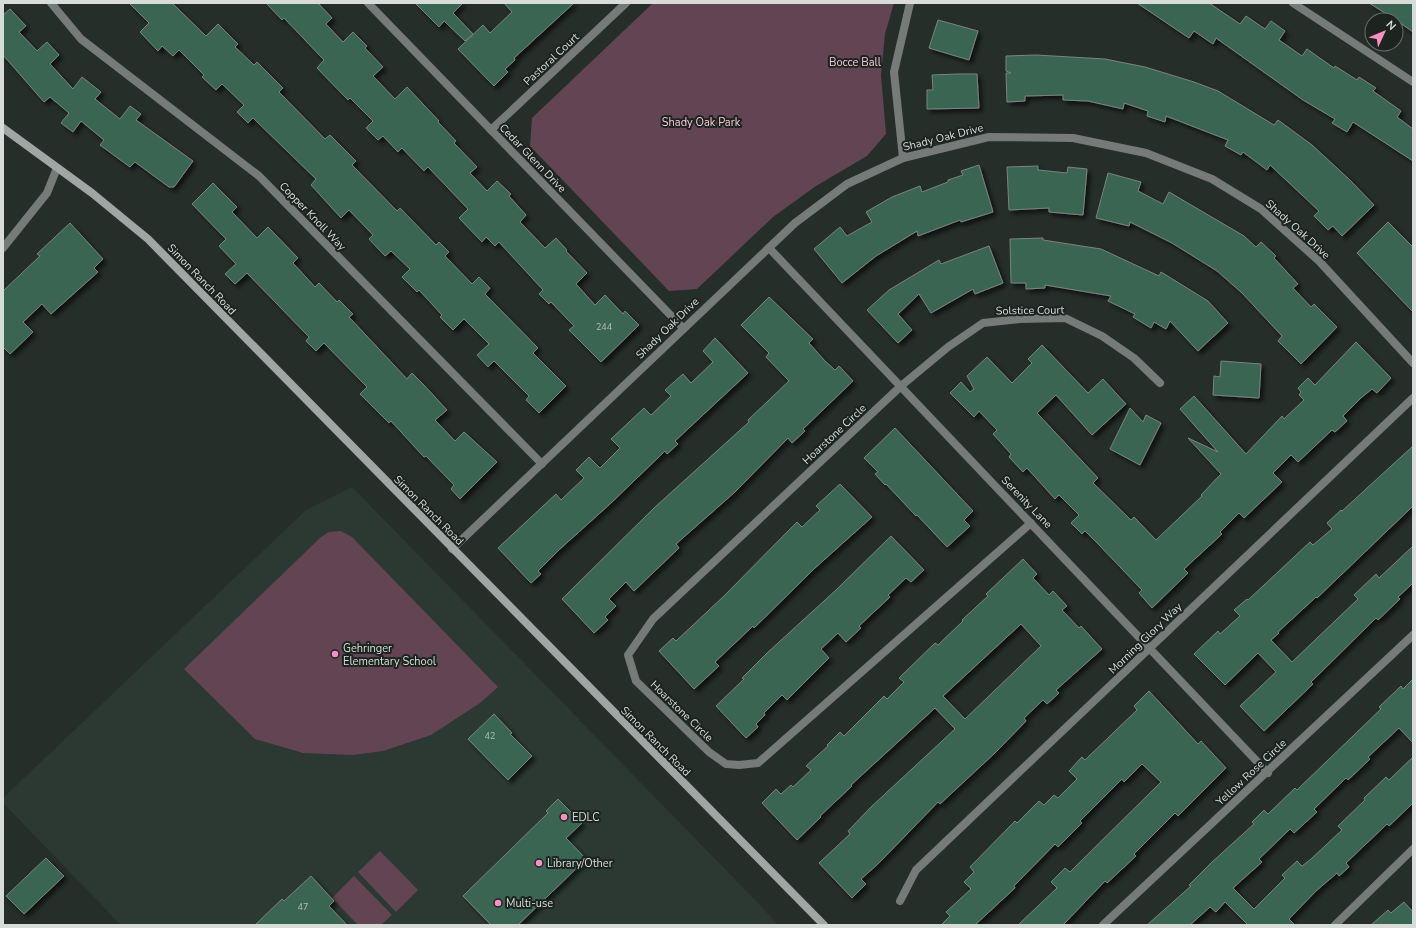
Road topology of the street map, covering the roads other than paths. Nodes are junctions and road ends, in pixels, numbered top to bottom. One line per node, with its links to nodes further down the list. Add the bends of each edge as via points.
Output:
1 (51, 3): 18 (street, Copper Knoll Way, via 81,39 259,176)
2 (368, 3): 8 (street, Cedar Glenn Drive)
3 (626, 3): 8 (street, Pastoral Court)
4 (910, 3): 9 (street, via 894,72)
5 (1293, 3): 6 (street)
6 (1413, 82)
7 (3, 128): 10 (street, Simon Ranch Road)
8 (491, 130): 13 (street, Cedar Glenn Drive)
9 (903, 158): 12 (street, Shady Oak Drive, via 847,184 795,223); 14 (street, Shady Oak Drive, via 989,137 1073,138 1146,153 1212,179 1261,209 1319,261)
10 (57, 168): 11 (street, via 47,192); 20 (street, Simon Ranch Road, via 148,239)
11 (3, 248)
12 (769, 248): 13 (street, Shady Oak Drive); 16 (street, Serenity Lane)
13 (683, 328): 18 (street, Shady Oak Drive)
14 (1413, 363)
15 (1160, 383): 16 (street, Solstice Court, via 1134,358 1102,336 1065,318 983,322)
16 (901, 386): 19 (street, Serenity Lane); 19 (street, Hoarstone Circle, via 653,619 628,656 636,681 700,743 726,764 758,764)
17 (1413, 398): 22 (street, Morning Glory Way)
18 (542, 464): 20 (street, Shady Oak Drive)
19 (1031, 522): 22 (street, Serenity Lane)
20 (452, 549): 26 (street, Simon Ranch Road)
21 (1413, 635): 23 (street, Yellow Rose Circle)
22 (1150, 648): 23 (street, Serenity Lane); 25 (street, Morning Glory Way, via 916,870)
23 (1268, 773): 27 (street, Yellow Rose Circle)
24 (1413, 849): 28 (street)
25 (900, 901)
26 (824, 925)
27 (1103, 925)
28 (1335, 925)

